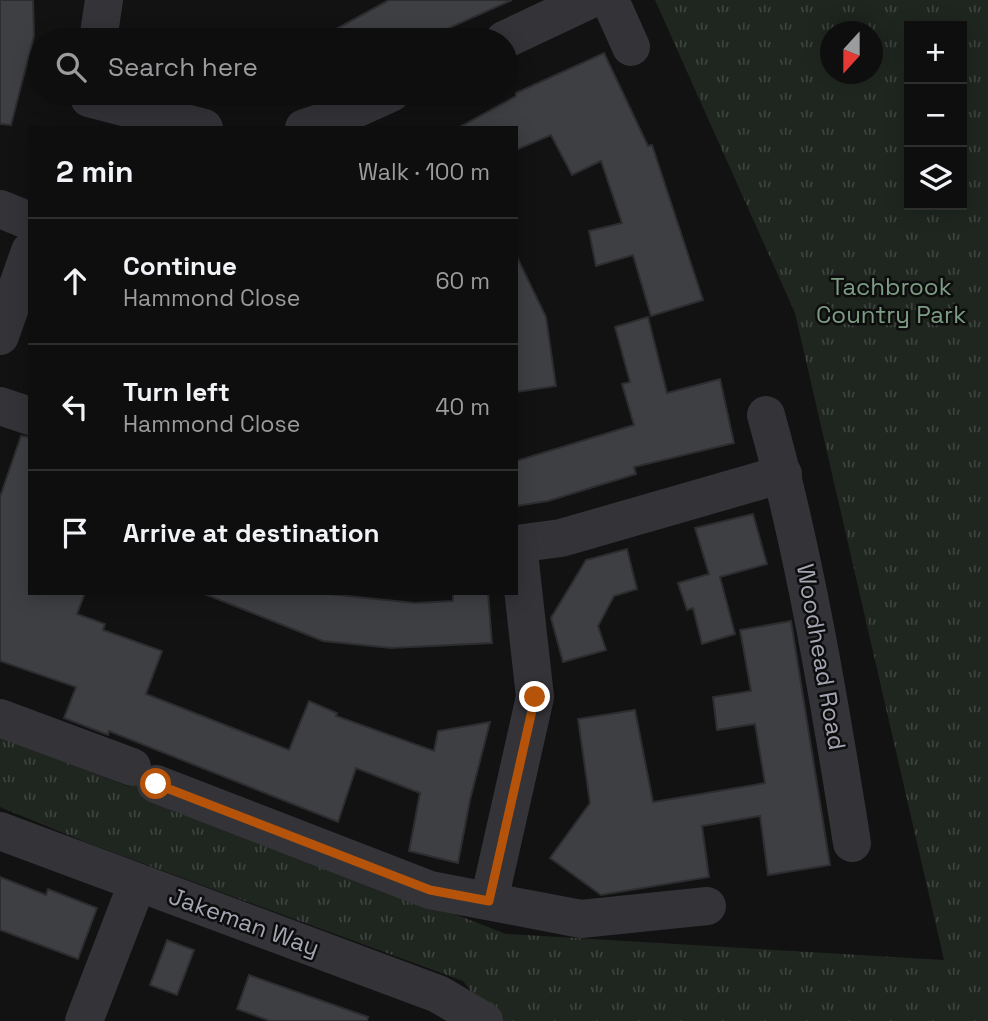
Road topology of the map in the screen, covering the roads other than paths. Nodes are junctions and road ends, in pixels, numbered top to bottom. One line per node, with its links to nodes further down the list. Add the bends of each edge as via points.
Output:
1 (104, 0): 4 (street)
2 (589, 0): 5 (street)
3 (610, 0): 6 (street)
4 (100, 28)
5 (518, 33)
6 (631, 47)
7 (362, 105): 10 (street)
8 (86, 106): 9 (street)
9 (193, 126)
10 (311, 126)
11 (0, 209): 12 (street)
12 (28, 220)
13 (28, 257): 14 (street)
14 (0, 336)
15 (0, 405): 16 (street)
16 (28, 415)
17 (766, 415): 18 (street, Woodhead Road)
18 (783, 474): 19 (street, via 561,538); 23 (street, Woodhead Road, via 827,684)
19 (518, 544)
20 (518, 552): 25 (street, via 535,697)
21 (0, 718): 25 (street, via 430,890)
22 (0, 831): 24 (street, Jakeman Way)
23 (852, 843)
24 (137, 884): 27 (street); 28 (street, Jakeman Way, via 438,994)
25 (489, 901): 26 (street, via 581,919)
26 (707, 906)
27 (84, 1021)
28 (484, 1021)

